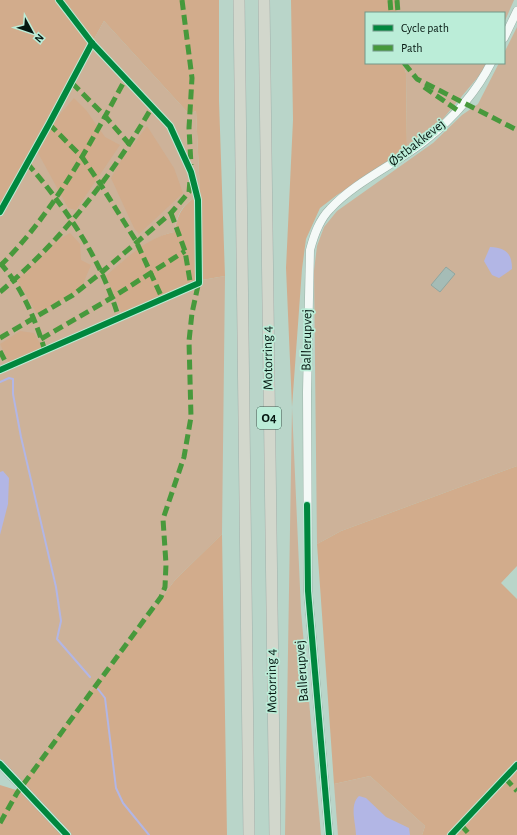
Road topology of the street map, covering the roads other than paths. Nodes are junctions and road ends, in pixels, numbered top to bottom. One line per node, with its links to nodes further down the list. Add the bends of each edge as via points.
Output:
1 (239, 0): 9 (highway, Motorring 4 / O4)
2 (264, 0): 10 (highway, Motorring 4 / O4)
3 (517, 11): 4 (street)
4 (505, 36)
5 (490, 64): 6 (street, Østbakkevej, via 476,87 439,129)
6 (329, 209): 11 (street, Ballerupvej, via 316,230 310,250 307,505 308,591)
7 (0, 764): 8 (street)
8 (67, 835)
9 (249, 835)
10 (274, 835)
11 (329, 835)

